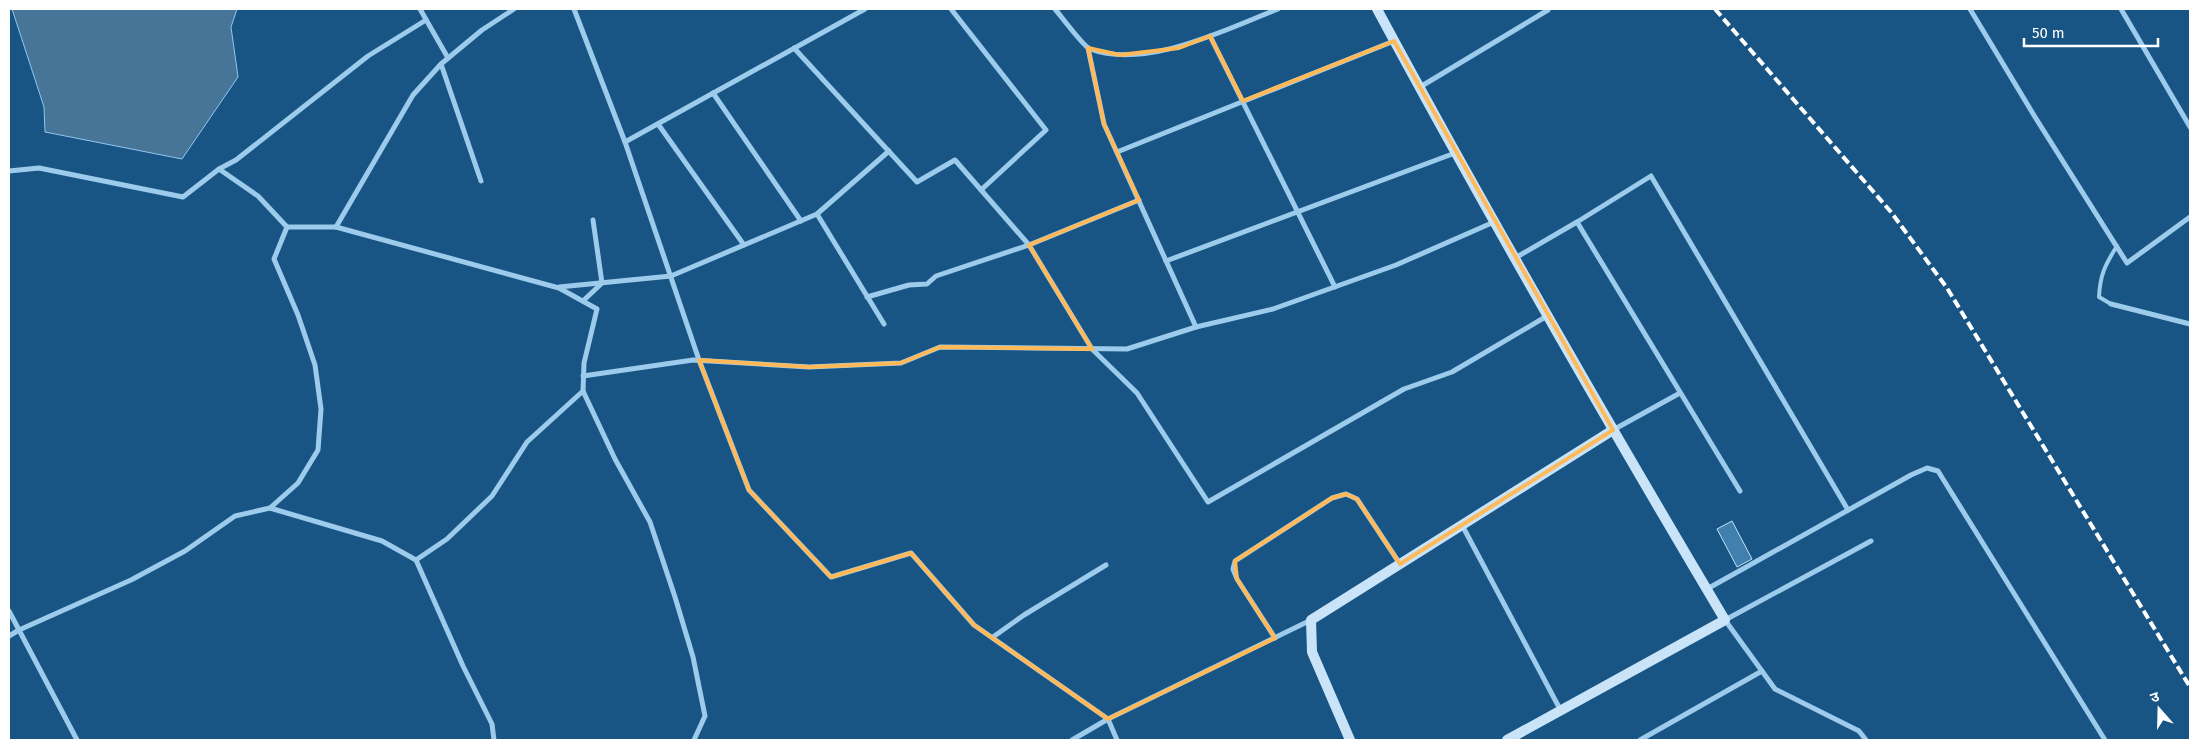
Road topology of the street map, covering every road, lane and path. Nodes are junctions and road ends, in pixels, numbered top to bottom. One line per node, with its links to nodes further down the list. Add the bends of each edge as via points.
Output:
1 (420, 9): 12 (street)
2 (514, 9): 17 (street)
3 (574, 9): 24 (street)
4 (865, 9): 15 (street)
5 (951, 9): 31 (street, via 1046,130)
6 (1055, 9): 16 (street)
7 (1278, 9): 13 (street)
8 (1377, 9): 14 (street)
9 (1970, 9): 44 (street)
10 (2121, 9): 23 (street)
11 (1548, 10): 19 (street)
12 (426, 20): 17 (street); 28 (street, via 368,56 236,160)
13 (1210, 36): 16 (street, via 1179,48 1120,55); 21 (street)
14 (1394, 41): 19 (street); 21 (street)
15 (794, 48): 20 (street); 25 (street)
16 (1088, 48): 26 (street, via 1104,124)
17 (448, 58): 18 (street)
18 (441, 64): 30 (street); 41 (street, via 414,95)
19 (1419, 87): 27 (street)
20 (713, 92): 22 (street); 37 (street)
21 (1243, 102): 26 (street); 33 (street)
22 (658, 124): 24 (street); 42 (street)
23 (2190, 127)
24 (625, 142): 47 (street)
25 (888, 151): 31 (street, via 916,182 955,160); 34 (street)
26 (1117, 152): 32 (street)
27 (1455, 154): 33 (street); 38 (street)
28 (219, 169): 29 (street, via 183,197 40,168); 40 (street, via 258,196)
29 (9, 171)
30 (481, 182)
31 (981, 190): 43 (street)
32 (1139, 200): 43 (street); 46 (street)
33 (1298, 212): 46 (street); 49 (street)
34 (816, 214): 37 (street); 51 (street)
35 (2190, 217): 44 (street, via 2127,263)
36 (593, 220): 48 (street)
37 (801, 221): 42 (street)
38 (1494, 222): 45 (street); 49 (street, via 1396,266)
39 (1577, 222): 45 (street); 62 (street); 66 (street, via 1651,176)
40 (287, 227): 41 (street); 65 (street, via 274,259 298,314 315,365 321,409 318,450 298,483)
41 (336, 227): 50 (street)
42 (744, 245): 47 (street)
43 (1029, 245): 51 (street, via 936,276 927,284 909,285); 58 (street)
44 (2117, 246): 53 (lane, via 2104,266 2100,284 2099,297)
45 (1515, 258): 54 (street)
46 (1166, 260): 57 (street)
47 (671, 276): 48 (street); 59 (street)
48 (602, 283): 50 (street); 52 (street)
49 (1335, 287): 57 (street, via 1273,309)
50 (559, 288): 52 (street)
51 (867, 297): 55 (street)
52 (583, 301): 60 (street, via 598,309)
53 (2111, 304): 56 (street)
54 (1547, 316): 58 (street, via 1452,372 1404,389 1208,502 1137,394); 63 (street)
55 (884, 324)
56 (2190, 324)
57 (1196, 327): 58 (street, via 1127,349)
58 (1092, 349): 59 (street, via 940,347 901,363 809,367)
59 (699, 360): 60 (street); 78 (street, via 749,490 832,577 911,553 974,624)
60 (583, 376): 61 (street)
61 (583, 391): 69 (street, via 527,442 492,496 448,539); 85 (street, via 650,522 675,597 693,657 705,716)
62 (1680, 392): 63 (street); 64 (street)
63 (1614, 430): 67 (street); 72 (street)
64 (1740, 491)
65 (270, 508): 69 (street, via 382,541); 76 (street, via 235,516 185,551 131,580)
66 (1848, 510): 72 (street); 92 (street, via 1927,468 1938,471)
67 (1462, 525): 70 (street); 81 (street)
68 (1870, 541): 75 (street)
69 (416, 560): 84 (street, via 492,724)
70 (1400, 564): 74 (street); 79 (street, via 1357,499 1346,494 1332,498 1235,561 1233,569 1237,579)
71 (1106, 565): 78 (street)
72 (1707, 589): 75 (street)
73 (9, 611): 76 (street)
74 (1311, 620): 79 (street); 88 (street, via 1312,652)
75 (1725, 620): 80 (street); 81 (street)
76 (19, 630): 77 (street); 83 (street)
77 (9, 636)
78 (993, 637): 82 (street)
79 (1275, 638): 82 (street)
80 (1762, 671): 90 (street); 91 (street, via 1775,689 1859,731)
81 (1560, 711): 89 (street)
82 (1108, 719): 86 (street); 87 (street)
83 (77, 740)
84 (494, 740)
85 (694, 740)
86 (1072, 740)
87 (1117, 740)
88 (1350, 740)
89 (1508, 740)
90 (1640, 740)
91 (1866, 740)
92 (2105, 740)

